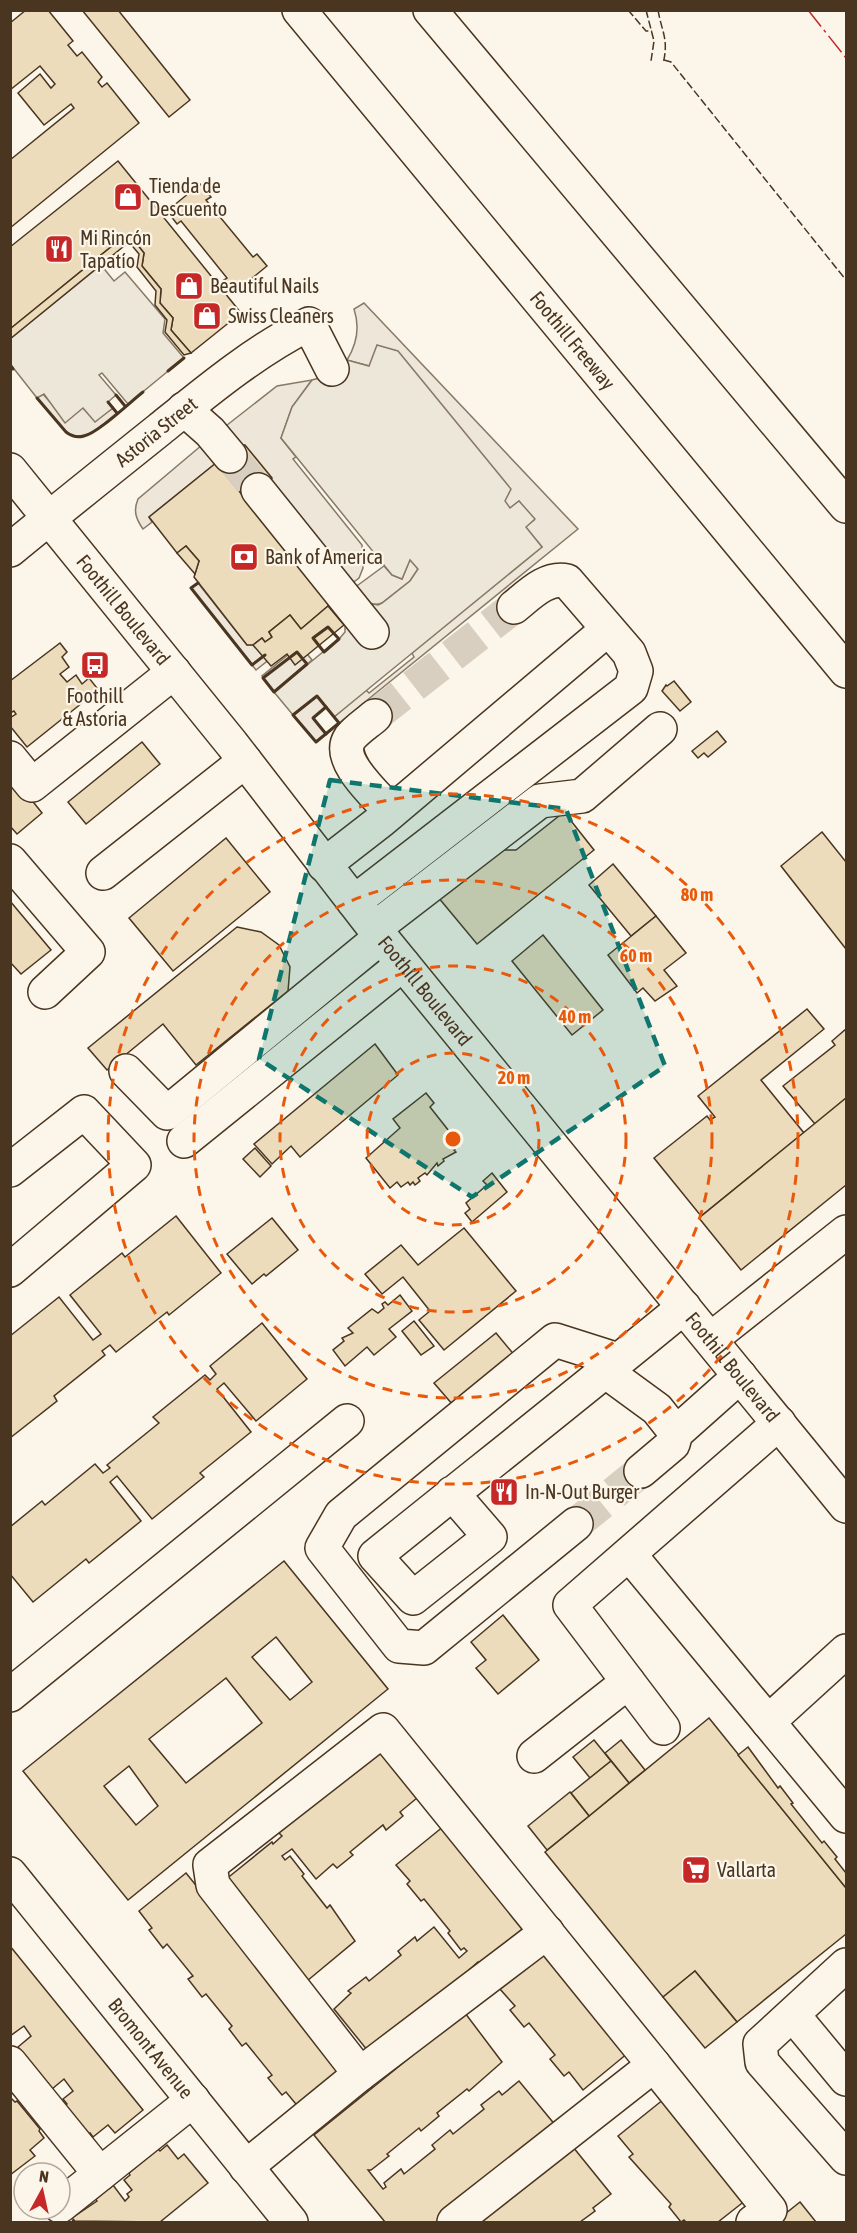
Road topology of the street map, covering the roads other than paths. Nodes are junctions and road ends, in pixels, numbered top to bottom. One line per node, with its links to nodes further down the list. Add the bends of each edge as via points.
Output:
1 (298, 10): 14 (main road, Foothill Freeway)
2 (430, 10): 8 (main road)
3 (332, 369): 4 (main road, Astoria Street, via 309,324 271,344)
4 (184, 409): 5 (main road); 9 (main road, Astoria Street)
5 (230, 456)
6 (10, 470): 9 (main road, Foothill Boulevard)
7 (258, 490): 13 (main road)
8 (846, 506)
9 (49, 518): 10 (main road, Astoria Street); 15 (main road, Foothill Boulevard)
10 (10, 550)
11 (514, 607): 12 (main road, via 558,579 567,581)
12 (608, 629): 20 (main road); 24 (main road, via 629,653 636,671 631,688)
13 (372, 632)
14 (846, 671)
15 (174, 672): 18 (main road, via 32,785); 19 (main road, Foothill Boulevard)
16 (375, 716): 20 (main road, via 350,739 346,752 348,763)
17 (660, 729): 25 (main road, via 582,796 540,801)
18 (10, 758)
19 (245, 760): 22 (main road, Foothill Boulevard); 23 (main road)
20 (391, 812): 22 (main road)
21 (10, 861): 27 (main road, via 88,952)
22 (324, 866): 24 (main road, Foothill Boulevard)
23 (103, 873)
24 (354, 902): 25 (main road, Foothill Boulevard)
25 (378, 933): 26 (main road, Foothill Boulevard); 28 (main road, via 167,1113)
26 (403, 964): 29 (main road); 33 (main road, Foothill Boulevard)
27 (45, 992)
28 (126, 1071)
29 (184, 1141)
30 (10, 1170): 32 (main road, via 84,1112 134,1165)
31 (846, 1232): 34 (main road)
32 (10, 1270)
33 (684, 1307): 34 (main road, Foothill Boulevard); 35 (main road)
34 (711, 1339): 36 (main road, Foothill Boulevard)
35 (612, 1366): 39 (main road); 41 (main road); 43 (main road, via 555,1340)
36 (740, 1376): 38 (main road, Foothill Boulevard); 39 (main road)
37 (347, 1421): 49 (main road)
38 (779, 1423): 42 (main road, Foothill Boulevard); 45 (main road)
39 (676, 1433): 40 (main road, via 672,1444)
40 (641, 1471)
41 (453, 1493): 46 (main road); 46 (main road, via 490,1537 413,1598)
42 (846, 1506)
43 (341, 1515): 44 (main road, via 322,1548 399,1646 424,1648); 46 (main road)
44 (576, 1524)
45 (628, 1554): 48 (main road, via 570,1605); 50 (main road)
46 (375, 1556)
47 (846, 1651): 50 (main road)
48 (628, 1682): 51 (main road); 52 (main road)
49 (10, 1695)
50 (768, 1722): 53 (main road)
51 (663, 1728)
52 (534, 1756)
53 (846, 1816)
54 (12, 1880): 62 (main road, Bromont Avenue)
55 (547, 1932): 59 (main road); 60 (main road); 60 (main road, via 383,1730 210,1865 213,1885)
56 (846, 1965): 57 (main road)
57 (793, 2014): 61 (main road); 63 (main road, via 760,2044 762,2062)
58 (10, 2063): 65 (main road)
59 (654, 2065): 68 (main road); 69 (main road, via 770,2210)
60 (360, 2074): 64 (main road)
61 (846, 2079)
62 (193, 2100): 64 (main road, Bromont Avenue); 65 (main road)
63 (846, 2158)
64 (246, 2166): 67 (main road, Bromont Avenue)
65 (100, 2174): 66 (main road)
66 (72, 2196)
67 (276, 2217)
68 (454, 2223)
69 (753, 2223)

